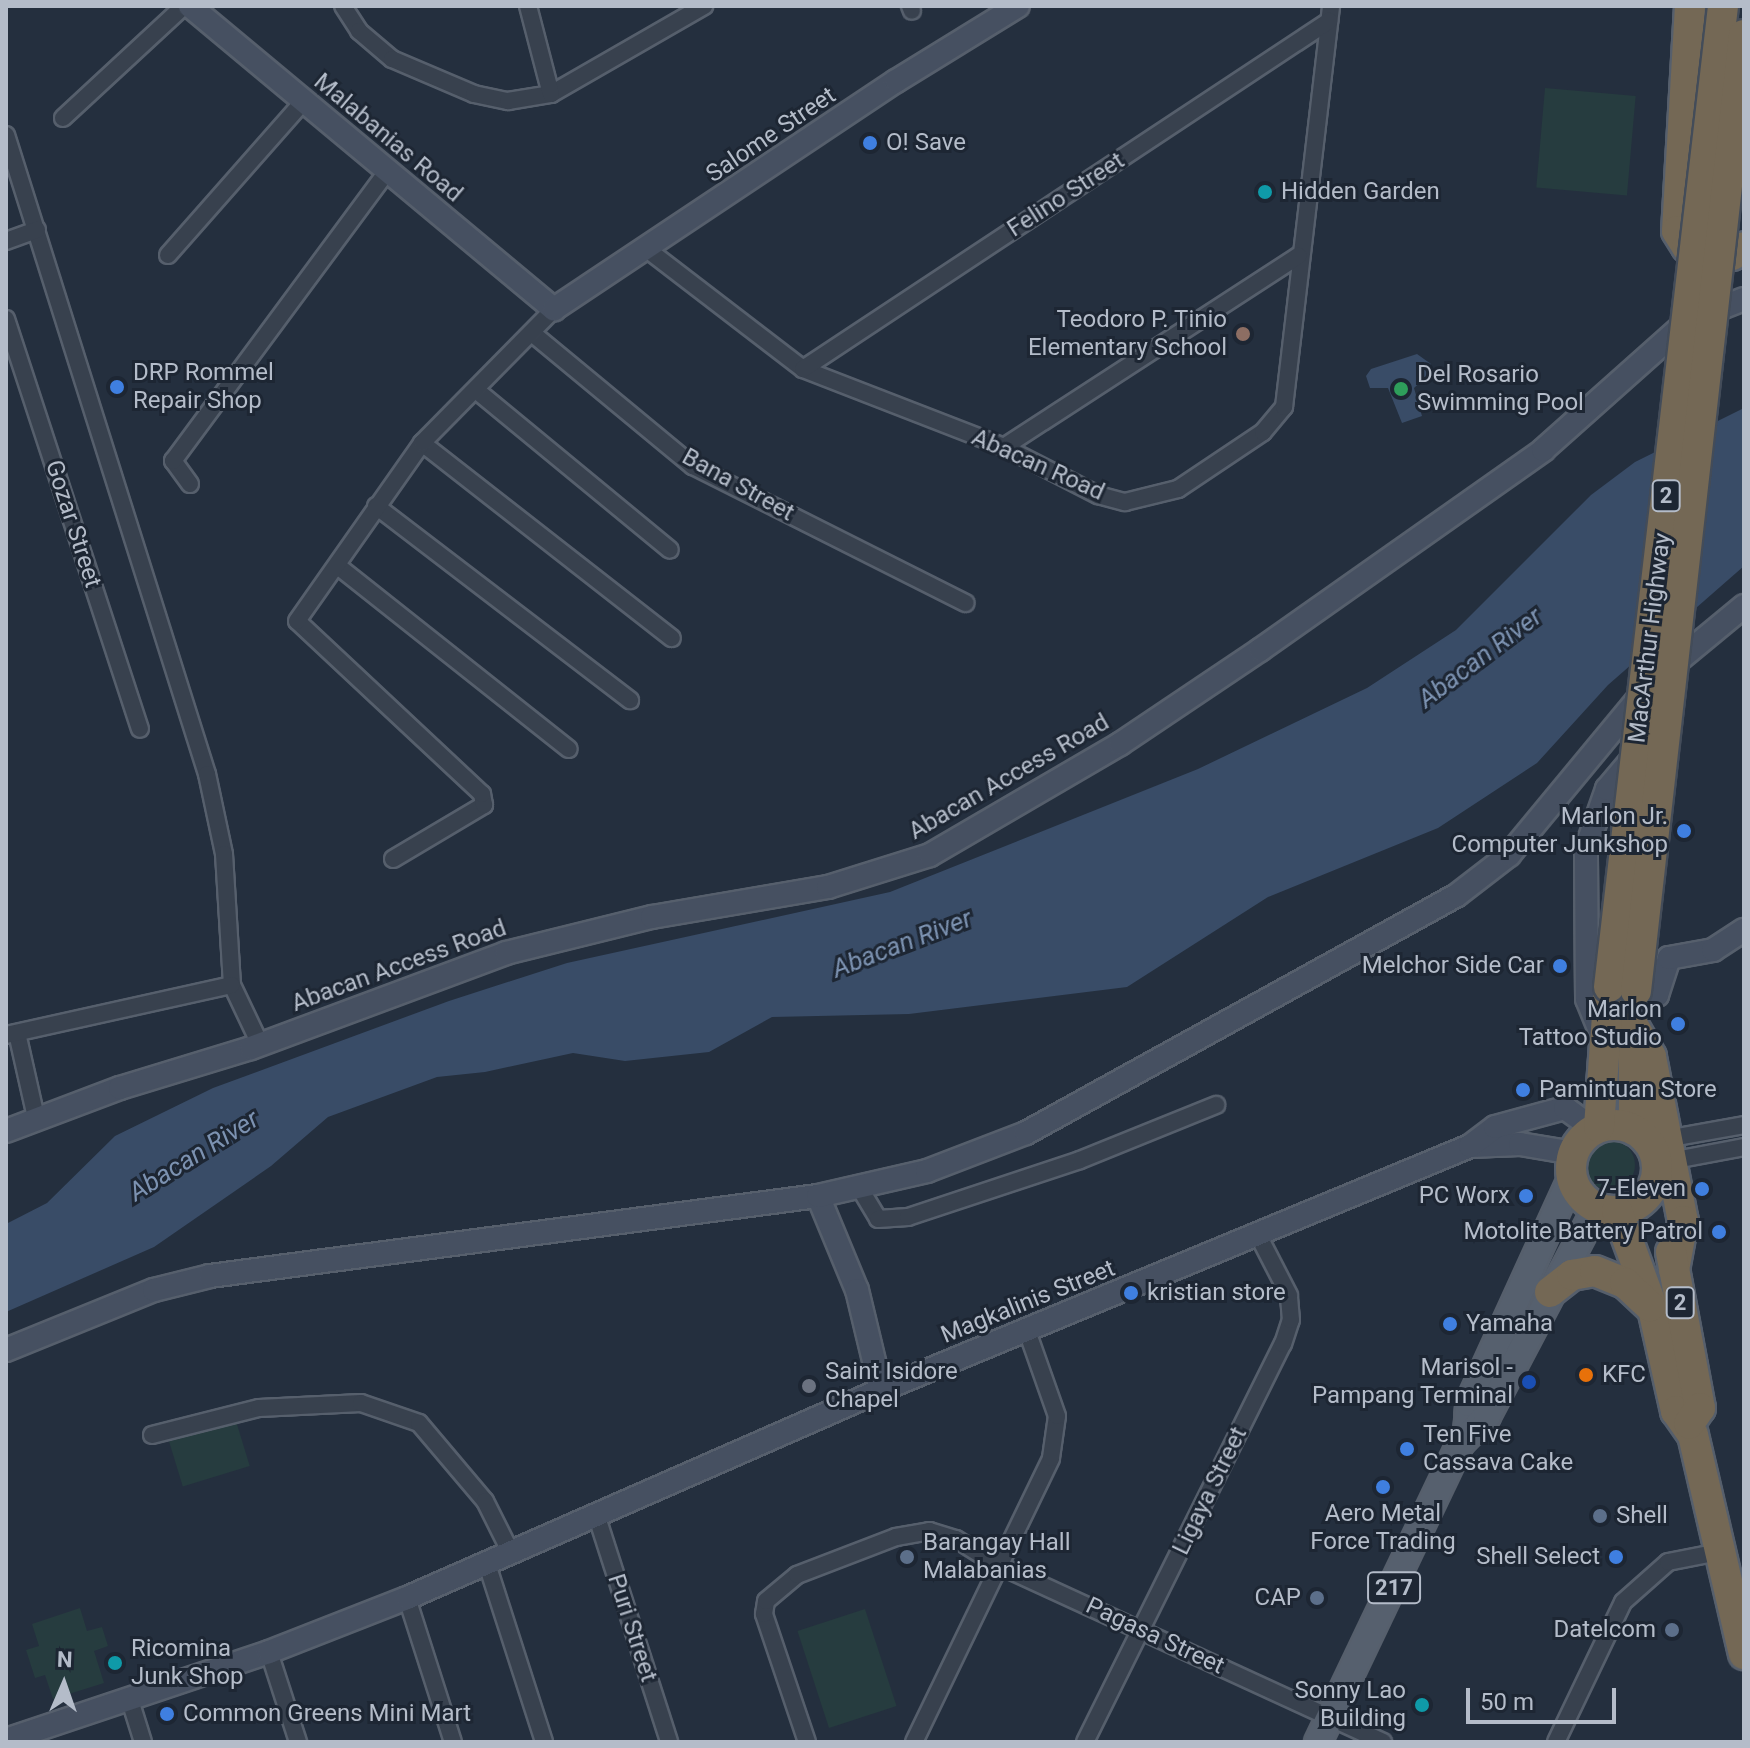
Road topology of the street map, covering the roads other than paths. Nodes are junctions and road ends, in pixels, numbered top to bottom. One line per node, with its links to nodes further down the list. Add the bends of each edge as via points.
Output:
1 (184, 6): 13 (street)
2 (190, 6): 12 (street, Malabanias Road)
3 (343, 6): 11 (street, via 370,40 430,78 508,101)
4 (528, 6): 11 (street)
5 (704, 6): 11 (street)
6 (1018, 6): 20 (street, Salome Street, via 896,81)
7 (1690, 6): 18 (highway, via 1675,208 1677,231)
8 (1723, 6): 48 (highway, MacArthur Highway / 2, bridge)
9 (1330, 13): 22 (street, Abacan Road); 28 (street, Felino Street)
10 (1744, 35): 48 (highway, MacArthur Highway / 2, bridge)
11 (551, 94)
12 (303, 102): 15 (street, Malabanias Road); 21 (street)
13 (63, 118)
14 (6, 135): 16 (street)
15 (387, 172): 24 (street, Malabanias Road); 32 (street, via 173,461)
16 (37, 230): 17 (street); 47 (street, via 207,774 224,854)
17 (6, 241)
18 (1687, 247): 19 (highway, via 1724,256); 27 (street)
19 (1744, 247)
20 (648, 250): 24 (street, Salome Street); 28 (street, Abacan Road)
21 (168, 255)
22 (1298, 256): 31 (street); 31 (street, Abacan Road, via 1284,407 1263,432 1178,489 1125,502 1058,477)
23 (1744, 299): 27 (street, Abacan Access Road, via 1703,313)
24 (554, 309): 26 (street)
25 (6, 319): 42 (street, Gozar Street)
26 (532, 333): 29 (street); 36 (street, Bana Street, via 693,466)
27 (1671, 333): 51 (street, Abacan Access Road, via 1543,450 1432,529 1120,744 942,849 828,887 652,917 506,953)
28 (803, 369): 31 (street, Abacan Road)
29 (476, 390): 30 (street); 34 (street)
30 (422, 443): 33 (street); 38 (street)
31 (1004, 447)
32 (190, 484)
33 (376, 506): 35 (street); 40 (street)
34 (670, 550)
35 (339, 567): 44 (street); 45 (street, via 297,624 479,790 484,802)
36 (965, 603)
37 (1744, 606): 39 (street)
38 (672, 638)
39 (1693, 645): 41 (street); 43 (street)
40 (630, 700)
41 (1626, 711): 43 (street, via 1642,727); 62 (street, via 1509,855 1417,920 1026,1133 927,1171)
42 (140, 729)
43 (1644, 743): 50 (street, via 1607,789 1586,849 1587,999)
44 (569, 749)
45 (393, 859)
46 (1744, 930): 48 (street, via 1713,950 1669,958 1657,995)
47 (232, 985): 49 (street); 51 (street)
48 (1629, 1003): 50 (highway, MacArthur Highway / 2); 56 (highway, MacArthur Highway / 2); 60 (highway, via 1651,1057)
49 (12, 1034): 53 (street)
50 (1604, 1043): 55 (highway, MacArthur Highway / 2)
51 (260, 1044): 53 (street, Abacan Access Road)
52 (1216, 1105): 62 (street, via 1080,1160 908,1217 878,1219)
53 (36, 1117): 57 (street, Abacan Access Road)
54 (1744, 1125): 60 (street)
55 (1597, 1128): 56 (highway); 58 (street, Magkalinis Street, via 1565,1108 1495,1127); 61 (highway)
56 (1634, 1130): 60 (highway, 2)
57 (6, 1131)
58 (1470, 1146): 61 (street, Magkalinis Street, via 1520,1144); 65 (street, Magkalinis Street)
59 (1744, 1147): 60 (street)
60 (1664, 1160): 64 (highway, via 1641,1202); 71 (highway, 2, via 1674,1270 1700,1408)
61 (1573, 1165): 64 (highway, 2, via 1581,1195); 72 (main road, 217, via 1469,1403)
62 (859, 1187): 63 (street)
63 (818, 1196): 69 (street, via 210,1276 154,1290); 70 (street, via 857,1290)
64 (1607, 1209): 66 (main road, 217); 67 (highway, 2)
65 (1259, 1237): 68 (street, Magkalinis Street); 80 (street, Ligaya Street, via 1289,1295 1291,1320)
66 (1550, 1292): 67 (highway, via 1572,1275 1595,1271 1625,1283); 72 (main road, 217, via 1487,1416)
67 (1653, 1309): 71 (highway, 2, via 1676,1411)
68 (1027, 1331): 70 (street, Magkalinis Street); 78 (street, via 1057,1416 1056,1438)
69 (6, 1350)
70 (881, 1390): 74 (street, Magkalinis Street)
71 (1689, 1424): 76 (highway, 2)
72 (1467, 1434): 84 (main road, 217)
73 (152, 1435): 75 (street, via 259,1408 361,1403 419,1423 485,1501)
74 (596, 1514): 75 (street, Magkalinis Street); 90 (street, Puri Street)
75 (510, 1551): 77 (street, Magkalinis Street)
76 (1719, 1552): 82 (highway, 2); 96 (street, via 1668,1562 1623,1602)
77 (480, 1563): 79 (street, Magkalinis Street); 89 (street)
78 (1001, 1565): 80 (street, Pagasa Street); 91 (street, Pagasa Street, via 956,1539 929,1531 896,1537 797,1575 778,1589 766,1601 764,1614); 92 (street)
79 (407, 1598): 81 (street, Magkalinis Street); 88 (street)
80 (1141, 1628): 84 (street, Pagasa Street); 93 (street, Ligaya Street)
81 (269, 1652): 83 (street, Magkalinis Street); 87 (street)
82 (1744, 1654)
83 (129, 1697): 85 (street, Magkalinis Street); 86 (street)
84 (1330, 1718): 94 (main road, 217); 95 (street, Pagasa Street)
85 (6, 1740)
86 (143, 1742)
87 (298, 1742)
88 (453, 1742)
89 (544, 1742)
90 (669, 1742)
91 (807, 1742)
92 (914, 1742)
93 (1085, 1742)
94 (1318, 1742)
95 (1383, 1742)
96 (1556, 1742)

